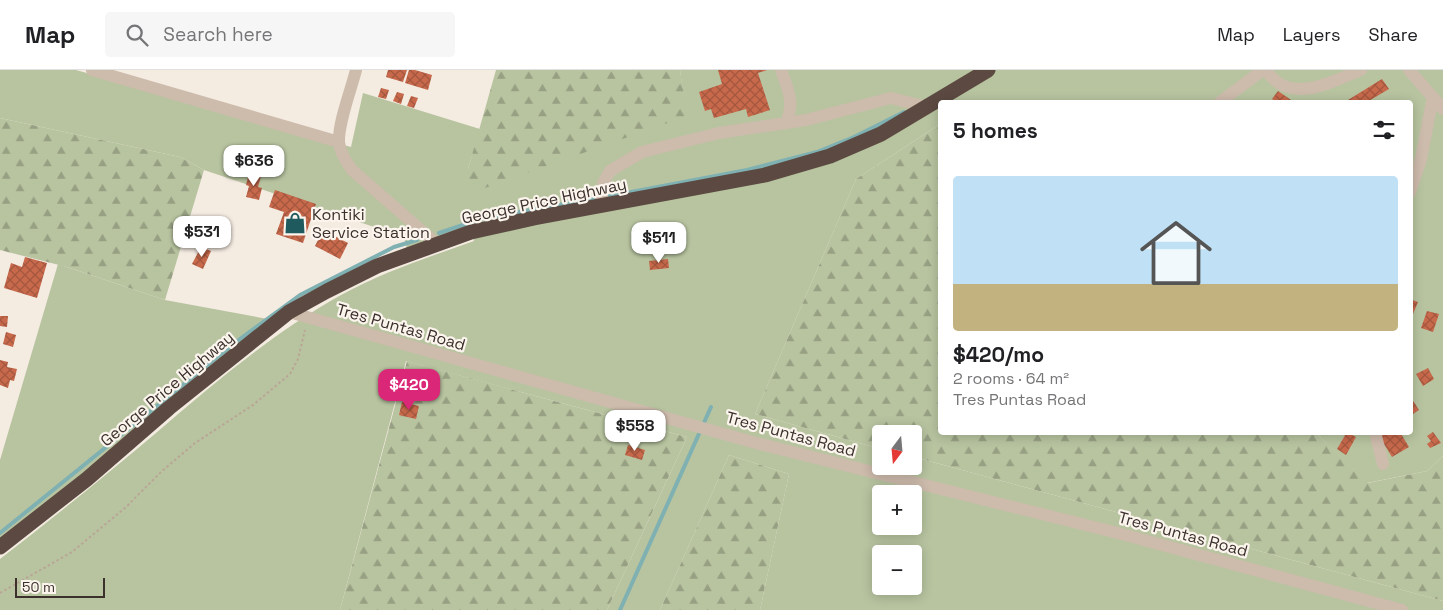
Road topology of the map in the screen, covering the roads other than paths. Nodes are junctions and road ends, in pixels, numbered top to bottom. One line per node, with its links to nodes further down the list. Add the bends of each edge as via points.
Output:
1 (92, 70): 8 (street)
2 (356, 70): 16 (street)
3 (781, 70): 15 (street, via 791,97 791,111)
4 (988, 70): 10 (highway, George Price Highway)
5 (1264, 70): 6 (street, via 1281,86 1298,90 1314,88); 11 (street)
6 (1361, 70)
7 (1409, 70): 9 (street)
8 (114, 73): 16 (street)
9 (1433, 97): 14 (street); 17 (street)
10 (939, 100)
11 (1223, 100)
12 (938, 101): 13 (highway, George Price Highway)
13 (928, 107): 15 (street, via 891,98); 18 (highway, George Price Highway, via 881,134 830,156 765,175)
14 (1443, 109)
15 (786, 123): 18 (street, via 719,133 642,152 610,171 604,183)
16 (339, 142): 19 (street, via 345,161 352,170)
17 (1413, 183)
18 (602, 205): 19 (highway, George Price Highway, via 471,232)
19 (438, 245): 20 (highway, George Price Highway, via 377,266)
20 (289, 312): 23 (highway, George Price Highway); 24 (street, Tres Puntas Road, via 756,443 1118,533)
21 (1376, 435): 22 (street)
22 (1382, 464)
23 (0, 547)
24 (1402, 610)

